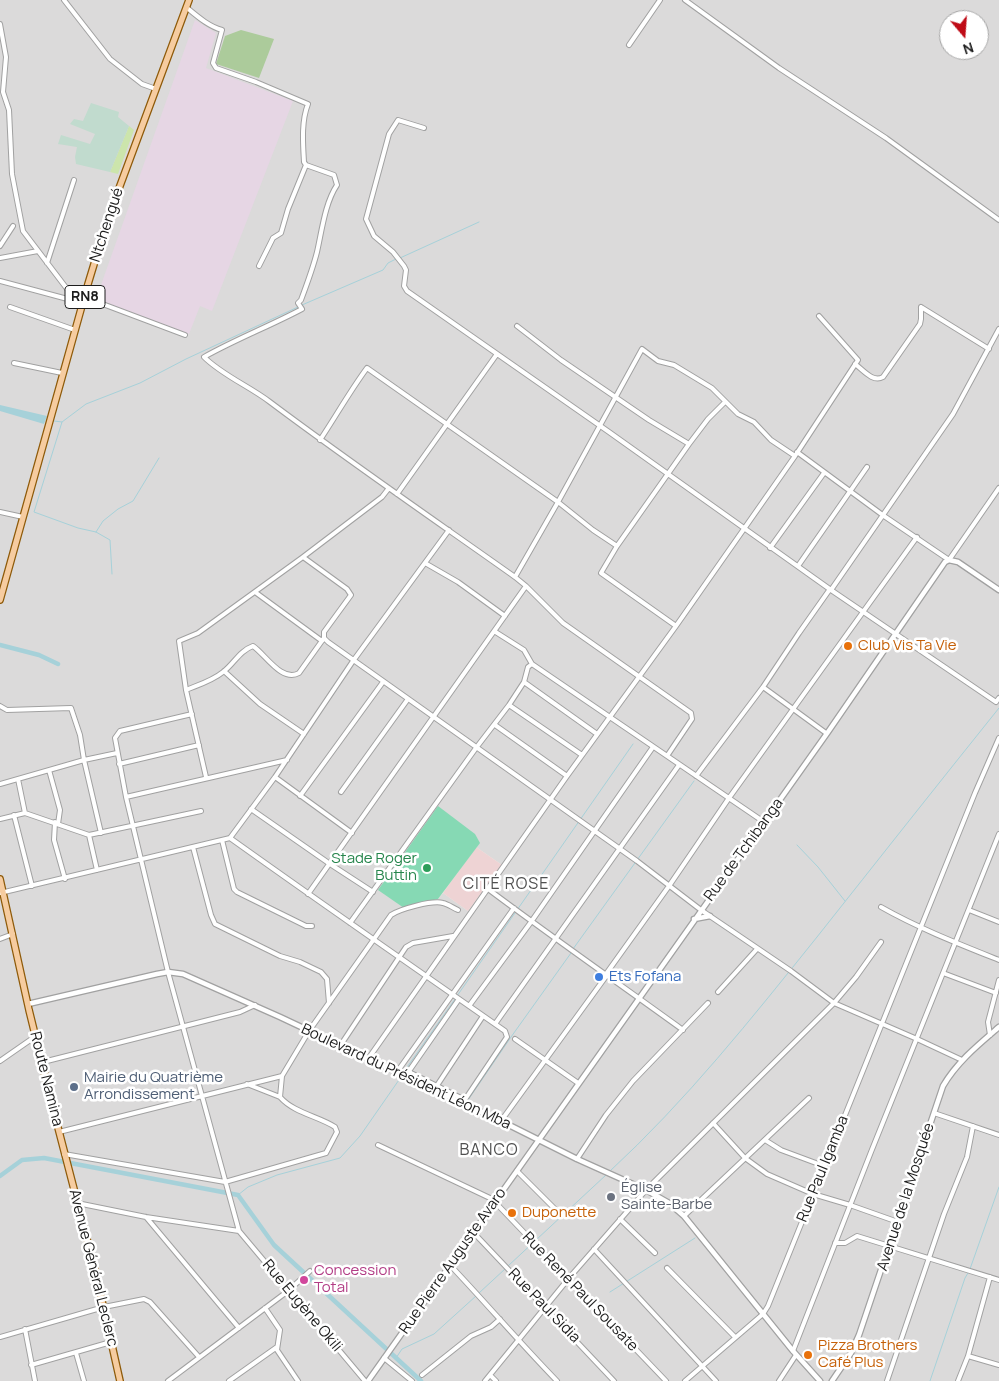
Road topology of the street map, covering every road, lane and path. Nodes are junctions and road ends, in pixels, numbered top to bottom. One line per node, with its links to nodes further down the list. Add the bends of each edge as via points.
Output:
1 (64, 0): 8 (street, via 110,59 142,84)
2 (189, 0): 5 (main road, Ntchengué / RN8)
3 (660, 0): 7 (street)
4 (685, 0): 12 (street)
5 (186, 7): 8 (main road, Ntchengué / RN8); 10 (street, via 222,30 213,64 216,68 308,104 303,139)
6 (0, 24): 15 (street, via 6,57 3,92 9,110 12,174 23,231)
7 (629, 45)
8 (156, 89): 20 (main road, Ntchengué / RN8)
9 (424, 128): 28 (street, via 398,120 389,134 366,219 374,236 388,246 406,270 404,286 407,291)
10 (306, 165): 18 (street, via 281,233 273,238); 36 (street, via 334,175 337,185 330,199 302,308 204,357)
11 (74, 180): 17 (street)
12 (999, 220)
13 (13, 226): 14 (street)
14 (0, 246)
15 (38, 251): 16 (street); 17 (street)
16 (0, 258)
17 (47, 263): 20 (street)
18 (259, 266)
19 (0, 282): 20 (street)
20 (81, 301): 25 (main road, Ntchengué / RN8); 26 (street)
21 (10, 307): 25 (street)
22 (819, 316): 30 (street, via 858,360)
23 (517, 326): 32 (street)
24 (999, 329): 27 (street)
25 (75, 330): 31 (main road, Ntchengué / RN8)
26 (185, 335)
27 (989, 350): 30 (street, via 921,307 920,324 883,377 873,378); 48 (street, via 953,414)
28 (497, 354): 34 (street); 35 (street)
29 (14, 363): 31 (street)
30 (855, 364): 38 (street)
31 (62, 373): 49 (main road, Ntchengué / RN8)
32 (616, 396): 33 (street, via 642,349 712,388); 35 (street); 37 (street)
33 (725, 402): 37 (street); 38 (street, via 754,422 771,440)
34 (446, 424): 36 (street, via 367,368); 45 (street); 46 (street)
35 (599, 426): 41 (street); 46 (street)
36 (320, 440): 42 (street)
37 (688, 444): 41 (street)
38 (796, 454): 40 (street); 50 (street)
39 (867, 467): 44 (street)
40 (824, 473): 44 (street); 54 (street)
41 (668, 474): 50 (street); 53 (street)
42 (389, 488): 45 (street); 55 (street, via 382,497)
43 (999, 488): 56 (street)
44 (850, 492): 48 (street); 58 (street)
45 (397, 494): 51 (street)
46 (558, 502): 53 (street); 59 (street)
47 (0, 512): 49 (street)
48 (884, 516): 52 (street); 61 (street)
49 (23, 517): 64 (main road, Ntchengué / RN8)
50 (744, 529): 54 (street); 67 (street)
51 (448, 530): 57 (street); 59 (street)
52 (917, 537): 56 (street); 65 (street)
53 (617, 546): 67 (street, via 601,574)
54 (770, 548): 58 (street)
55 (303, 557): 63 (street); 70 (street, via 351,595 324,632)
56 (949, 560): 62 (street, via 958,562); 69 (street, Rue de Tchibanga)
57 (425, 563): 66 (street); 71 (street)
58 (798, 566): 61 (street)
59 (515, 577): 60 (street)
60 (526, 586): 66 (street); 74 (street, via 563,623)
61 (831, 590): 65 (street); 77 (street)
62 (999, 590)
63 (254, 592): 70 (street); 78 (street, via 198,633 178,641)
64 (0, 600)
65 (862, 612): 69 (street); 83 (street)
66 (505, 616): 68 (street)
67 (676, 626): 74 (street)
68 (494, 631): 72 (street, via 524,650); 85 (street)
69 (895, 634): 79 (street, via 996,702); 88 (street, Rue de Tchibanga)
70 (323, 640): 71 (street); 73 (street, via 296,675 288,675 272,665 253,646)
71 (353, 661): 75 (street); 89 (street)
72 (532, 664): 76 (street); 86 (street)
73 (224, 671): 78 (street); 89 (street, via 260,704)
74 (639, 677): 86 (street); 97 (street, via 691,713 692,719)
75 (383, 682): 80 (street); 110 (street)
76 (524, 682): 81 (street); 90 (street)
77 (763, 687): 83 (street); 104 (street)
78 (186, 690): 84 (street)
79 (999, 698)
80 (408, 699): 85 (street); 109 (street)
81 (509, 705): 87 (street); 96 (street)
82 (0, 706): 98 (street, via 7,710 71,708)
83 (793, 709): 88 (street); 112 (street)
84 (192, 714): 92 (street); 95 (street, via 120,731 115,738)
85 (434, 717): 94 (street); 124 (street)
86 (609, 717): 90 (street); 93 (street)
87 (495, 725): 94 (street); 103 (street)
88 (826, 733): 119 (street, Rue de Tchibanga)
89 (304, 734): 99 (street)
90 (597, 734): 96 (street)
91 (999, 738): 155 (street, Rue Paul Igamba)
92 (199, 745): 100 (street); 105 (street)
93 (653, 746): 97 (street); 122 (street)
94 (476, 748): 113 (street); 139 (street)
95 (117, 753): 98 (street); 100 (street)
96 (582, 755): 103 (street)
97 (667, 756): 101 (street)
98 (84, 760): 102 (street); 123 (street)
99 (287, 760): 105 (street); 106 (street)
100 (119, 764): 111 (street)
101 (679, 764): 104 (street); 130 (street)
102 (49, 770): 107 (street); 120 (street, via 60,810)
103 (567, 776): 113 (street)
104 (696, 776): 112 (street)
105 (206, 777): 111 (street)
106 (275, 777): 110 (street); 114 (street)
107 (18, 779): 108 (street); 116 (street)
108 (0, 784)
109 (341, 792)
110 (300, 796): 124 (street)
111 (126, 797): 121 (street)
112 (729, 798): 119 (street); 137 (street)
113 (550, 800): 122 (street); 138 (street)
114 (251, 809): 127 (street); 132 (street)
115 (201, 811): 121 (street)
116 (26, 813): 117 (street); 120 (street)
117 (14, 815): 118 (street); 136 (street)
118 (0, 819)
119 (764, 822): 147 (street, Rue de Tchibanga)
120 (56, 823): 126 (street); 134 (street, via 54,840)
121 (134, 827): 123 (street); 131 (street)
122 (594, 831): 130 (street); 151 (street)
123 (101, 833): 126 (street)
124 (352, 833): 132 (street)
125 (999, 834): 148 (street)
126 (89, 835): 133 (street)
127 (230, 838): 128 (street); 141 (street)
128 (222, 840): 129 (street); 154 (street, via 237,892)
129 (193, 847): 131 (street); 175 (street, via 215,924 321,972 327,979)
130 (619, 849): 137 (street); 158 (street)
131 (142, 860): 133 (street); 166 (street)
132 (330, 864): 139 (street); 141 (street)
133 (97, 870): 134 (street)
134 (65, 878): 136 (street)
135 (0, 879): 140 (main road)
136 (32, 886): 140 (street)
137 (669, 886): 147 (street); 168 (street)
138 (488, 888): 145 (street); 157 (street)
139 (373, 892): 153 (street)
140 (2, 893): 142 (main road)
141 (308, 894): 153 (street)
142 (7, 907): 144 (street); 156 (main road)
143 (881, 907): 155 (street)
144 (0, 909)
145 (515, 909): 151 (street); 173 (street)
146 (458, 910): 160 (street, via 438,903 400,911 391,915)
147 (700, 910): 149 (street); 150 (street, Rue de Tchibanga)
148 (969, 910): 152 (street); 162 (street)
149 (710, 916): 150 (street); 163 (street)
150 (694, 920): 174 (street, Rue de Tchibanga)
151 (531, 922): 158 (street); 180 (street)
152 (999, 922)
153 (350, 923): 160 (street)
154 (312, 926)
155 (921, 927): 162 (street); 183 (street, Rue Paul Igamba)
156 (13, 934): 159 (street); 178 (main road)
157 (454, 936): 164 (street, via 410,944); 169 (street)
158 (556, 939): 168 (street); 182 (street)
159 (0, 940)
160 (374, 940): 164 (street); 175 (street)
161 (881, 942): 177 (street)
162 (956, 942): 165 (street); 167 (street)
163 (758, 949): 171 (street); 177 (street)
164 (400, 957): 169 (street); 192 (street)
165 (999, 960)
166 (168, 972): 178 (street, Boulevard du Président Léon Mba); 179 (street, Boulevard du Président Léon Mba, via 183,974); 184 (street)
167 (944, 973): 172 (street); 190 (street)
168 (606, 975): 174 (street); 196 (street)
169 (425, 976): 173 (street); 193 (street)
170 (999, 980): 172 (street)
171 (718, 992)
172 (996, 993): 188 (street, via 988,1022)
173 (456, 996): 180 (street); 198 (street); 202 (street, via 409,1068 411,1074)
174 (639, 999): 186 (street); 200 (street, Rue de Tchibanga)
175 (329, 1003): 187 (street)
176 (708, 1003): 186 (street)
177 (834, 1003): 183 (street); 208 (street)
178 (28, 1004): 189 (main road, Route Namina)
179 (255, 1005): 184 (street); 187 (street, Boulevard du Président Léon Mba)
180 (469, 1006): 181 (street)
181 (483, 1016): 182 (street); 202 (street)
182 (495, 1024): 202 (street, via 507,1033 507,1037 466,1098 460,1099)
183 (881, 1024): 190 (street); 218 (street, Rue Paul Igamba)
184 (184, 1027): 197 (street); 203 (street)
185 (999, 1027): 188 (street, Avenue de la Mosquée)
186 (683, 1030): 217 (street, via 633,1081)
187 (309, 1031): 192 (street, Boulevard du Président Léon Mba); 199 (street)
188 (990, 1034): 194 (street, Avenue de la Mosquée)
189 (36, 1036): 195 (street); 197 (main road, Route Namina)
190 (917, 1038): 194 (street); 225 (street)
191 (515, 1039): 196 (street)
192 (340, 1046): 193 (street, Boulevard du Président Léon Mba)
193 (368, 1059): 198 (street, Boulevard du Président Léon Mba)
194 (962, 1060): 206 (street, Avenue de la Mosquée, via 943,1086)
195 (0, 1061)
196 (546, 1061): 200 (street); 207 (street)
197 (43, 1062): 210 (main road, Route Namina)
198 (399, 1073): 202 (street, Boulevard du Président Léon Mba)
199 (282, 1076): 201 (street); 204 (street)
200 (578, 1083): 212 (street, Rue de Tchibanga)
201 (247, 1084): 203 (street); 204 (street)
202 (436, 1088): 207 (street, Boulevard du Président Léon Mba)
203 (202, 1095): 210 (street); 220 (street)
204 (280, 1097): 220 (street, via 335,1126 336,1132 328,1151)
205 (809, 1098): 213 (street)
206 (934, 1113): 209 (street); 230 (street, Avenue de la Mosquée)
207 (501, 1121): 212 (street, Boulevard du Président Léon Mba)
208 (713, 1123): 216 (street); 221 (street)
209 (973, 1126): 211 (street); 237 (street, via 967,1157)
210 (59, 1132): 215 (main road, Route Namina)
211 (999, 1135)
212 (537, 1140): 217 (street, Boulevard du Président Léon Mba); 219 (street, Rue Pierre Auguste Avaro)
213 (765, 1140): 216 (street); 218 (street, via 781,1150)
214 (378, 1145): 223 (street, Rue René Paul Sousate)
215 (65, 1156): 220 (street); 224 (main road, Avenue Général Leclerc)
216 (745, 1158): 222 (street, via 767,1174); 227 (street)
217 (577, 1159): 221 (street, Boulevard du Président Léon Mba)
218 (824, 1166): 222 (street, Rue Paul Igamba)
219 (517, 1170): 223 (street, Rue Pierre Auguste Avaro); 226 (street)
220 (226, 1184): 231 (street)
221 (646, 1190): 227 (street, Boulevard du Président Léon Mba); 229 (street)
222 (813, 1194): 225 (street); 248 (street, Rue Paul Igamba)
223 (495, 1202): 232 (street, Rue Pierre Auguste Avaro); 242 (street, Rue René Paul Sousate)
224 (77, 1203): 228 (street); 245 (main road, Avenue Général Leclerc)
225 (850, 1204): 230 (street); 233 (street)
226 (558, 1212)
227 (684, 1216): 248 (street, Boulevard du Président Léon Mba)
228 (146, 1217): 231 (street); 250 (street)
229 (620, 1219): 235 (street); 236 (street)
230 (898, 1222): 234 (street, Avenue de la Mosquée)
231 (239, 1231): 244 (street, Rue Eugène Okili)
232 (473, 1232): 238 (street, Rue Pierre Auguste Avaro); 246 (street, Rue Paul Sidia)
233 (835, 1243): 234 (street, via 845,1243 857,1236); 258 (street)
234 (890, 1246): 237 (street); 284 (street, Avenue de la Mosquée, via 859,1335)
235 (594, 1249): 242 (street); 264 (street)
236 (655, 1253)
237 (928, 1259): 241 (street); 285 (street)
238 (450, 1265): 249 (street); 259 (street, Rue Pierre Auguste Avaro)
239 (667, 1268): 253 (street)
240 (310, 1271): 244 (street)
241 (990, 1277): 243 (street); 260 (street)
242 (569, 1278): 246 (street); 279 (street, Rue René Paul Sousate)
243 (999, 1280)
244 (288, 1291): 247 (street); 273 (street, Rue Eugène Okili)
245 (104, 1307): 251 (street); 255 (main road, Avenue Général Leclerc); 261 (street, via 147,1300)
246 (545, 1307): 254 (street); 278 (street, Rue Paul Sidia)
247 (265, 1308): 250 (street); 256 (street, via 280,1330)
248 (763, 1314): 253 (street); 258 (street, Boulevard du Président Léon Mba)
249 (500, 1319): 254 (street); 265 (street, via 471,1336)
250 (239, 1328): 261 (street)
251 (25, 1329): 252 (street); 263 (street)
252 (0, 1337)
253 (735, 1337): 264 (street)
254 (518, 1341): 266 (street); 277 (street)
255 (111, 1342): 257 (street); 269 (main road, Avenue Général Leclerc)
256 (277, 1347): 271 (street); 272 (street)
257 (76, 1353): 263 (street); 268 (street)
258 (794, 1353): 282 (street); 283 (street, Boulevard du Président Léon Mba)
259 (386, 1356): 273 (street, Rue Pierre Auguste Avaro); 274 (street)
260 (968, 1356): 262 (street); 286 (street)
261 (199, 1357): 270 (street)
262 (999, 1364)
263 (32, 1365): 267 (street)
264 (702, 1366): 280 (street); 281 (street)
265 (422, 1375)
266 (490, 1375): 275 (street); 276 (street)
267 (35, 1381)
268 (84, 1381)
269 (120, 1381)
270 (168, 1381)
271 (229, 1381)
272 (298, 1381)
273 (366, 1381)
274 (412, 1381)
275 (485, 1381)
276 (496, 1381)
277 (558, 1381)
278 (614, 1381)
279 (666, 1381)
280 (685, 1381)
281 (716, 1381)
282 (779, 1381)
283 (820, 1381)
284 (832, 1381)
285 (886, 1381)
286 (958, 1381)

